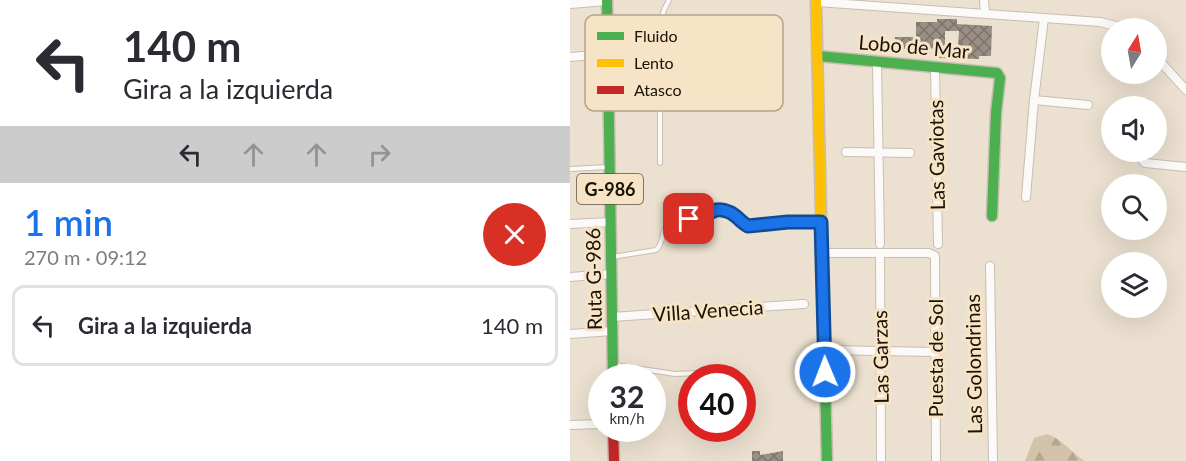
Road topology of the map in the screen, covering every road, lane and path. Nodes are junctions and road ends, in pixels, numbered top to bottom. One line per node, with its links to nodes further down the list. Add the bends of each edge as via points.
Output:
1 (669, 0): 9 (lane)
2 (984, 0): 8 (street)
3 (607, 1): 6 (street)
4 (816, 1): 5 (street); 13 (street)
5 (872, 2): 7 (street)
6 (570, 4)
7 (928, 5): 8 (street)
8 (985, 13): 10 (street)
9 (663, 15)
10 (1044, 18): 11 (street); 19 (street)
11 (1101, 23)
12 (585, 56): 14 (street)
13 (818, 56): 15 (street, Lobo de Mar); 34 (street)
14 (570, 57)
15 (877, 62): 16 (street, Lobo de Mar); 24 (street, Las Garzas)
16 (935, 66): 32 (street, Lobo de Mar, via 999,75); 36 (street, Las Gaviotas)
17 (1167, 69): 18 (street)
18 (1186, 90)
19 (1034, 100): 20 (street); 31 (street)
20 (1088, 105)
21 (609, 111): 28 (street, Ruta G-986 / G-986)
22 (660, 111): 27 (lane)
23 (846, 152): 24 (street)
24 (879, 152): 25 (street); 37 (street, Las Garzas)
25 (910, 153)
26 (1144, 162): 29 (street)
27 (660, 163)
28 (610, 167): 30 (lane); 33 (street, Ruta G-986 / G-986)
29 (1186, 167)
30 (570, 169)
31 (1026, 197)
32 (992, 216)
33 (610, 222): 35 (street); 39 (street, Ruta G-986 / G-986)
34 (821, 222): 38 (street); 39 (lane, via 748,226 731,213 715,210 700,219 680,218 671,222 657,250)
35 (570, 224)
36 (938, 244)
37 (880, 248): 38 (street); 48 (street, Las Garzas); 49 (street, Puesta de Sol, via 933,255)
38 (822, 253): 47 (street)
39 (611, 257): 41 (street, Ruta G-986 / G-986)
40 (990, 266): 58 (street, Las Golondrinas)
41 (611, 274): 42 (street); 44 (street, Ruta G-986 / G-986)
42 (570, 277)
43 (804, 304): 44 (street, Villa Venecia)
44 (612, 317): 45 (street, Ruta G-986 / G-986)
45 (612, 331): 46 (street); 50 (street, Ruta G-986 / G-986)
46 (570, 334)
47 (825, 350): 48 (street); 55 (street)
48 (879, 351): 49 (street); 56 (street, Las Garzas)
49 (934, 352): 57 (street, Puesta de Sol)
50 (613, 364)
51 (588, 424): 52 (street)
52 (570, 425)
53 (613, 442): 54 (street)
54 (614, 461)
55 (827, 461)
56 (881, 461)
57 (936, 461)
58 (993, 461)

